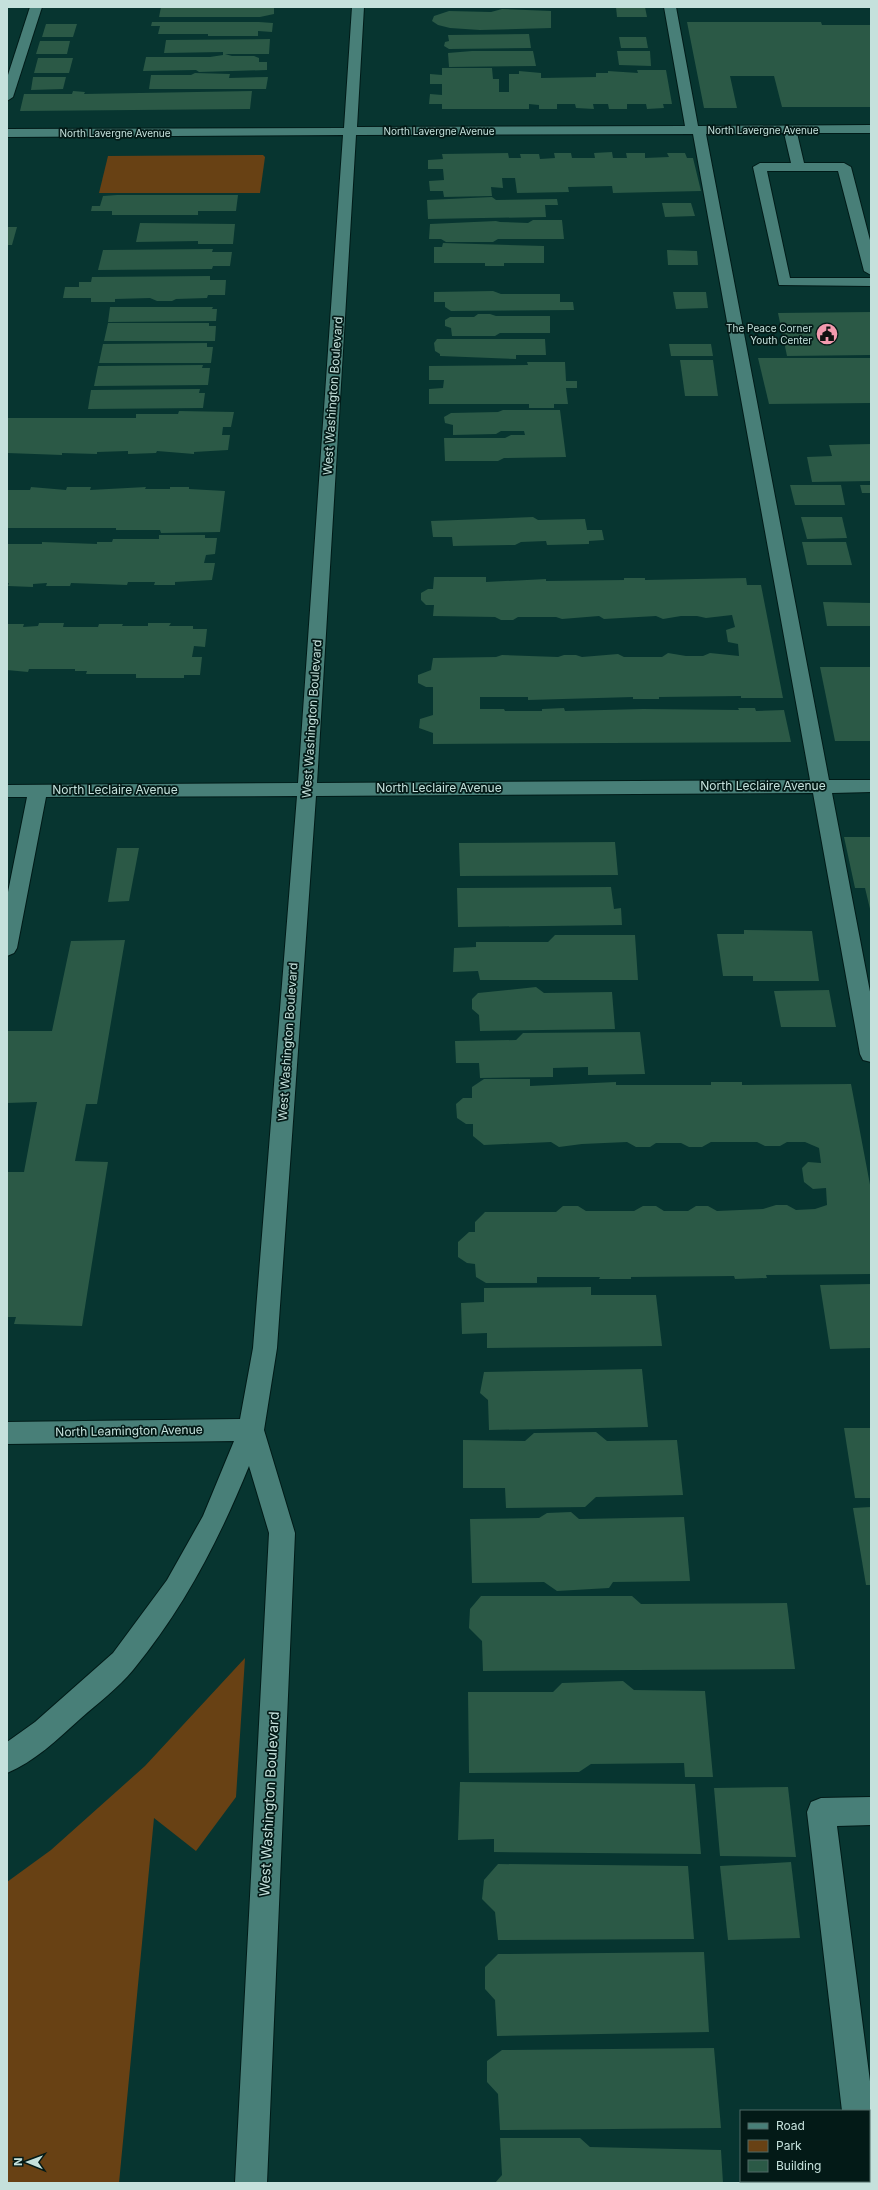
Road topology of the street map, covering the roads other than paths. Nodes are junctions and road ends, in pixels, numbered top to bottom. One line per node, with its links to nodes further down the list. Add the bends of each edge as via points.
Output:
1 (36, 7): 4 (street)
2 (358, 7): 8 (street, West Washington Boulevard)
3 (670, 7): 7 (street)
4 (7, 97)
5 (790, 129): 6 (street, North Lavergne Avenue); 7 (street, North Lavergne Avenue); 10 (street)
6 (871, 129)
7 (695, 130): 8 (street, North Lavergne Avenue); 13 (street)
8 (350, 132): 9 (street, North Lavergne Avenue); 15 (street, West Washington Boulevard)
9 (7, 133)
10 (798, 167): 11 (street, via 844,167); 12 (street, via 760,167 784,282)
11 (871, 271)
12 (871, 282)
13 (822, 786): 14 (street, North Leclaire Avenue); 15 (street, North Leclaire Avenue); 19 (street)
14 (871, 786)
15 (307, 789): 17 (street, North Leclaire Avenue); 20 (street, West Washington Boulevard, via 265,1348)
16 (7, 791): 17 (street, North Leclaire Avenue)
17 (38, 791): 18 (street)
18 (7, 948)
19 (871, 1054)
20 (251, 1430): 21 (street, North Leamington Avenue); 22 (street, West Washington Boulevard, via 213,1522 176,1589 123,1662 45,1732); 25 (street, West Washington Boulevard, via 282,1533)
21 (7, 1433)
22 (7, 1759)
23 (871, 1811): 24 (street, via 821,1812)
24 (858, 2110)
25 (251, 2183)

